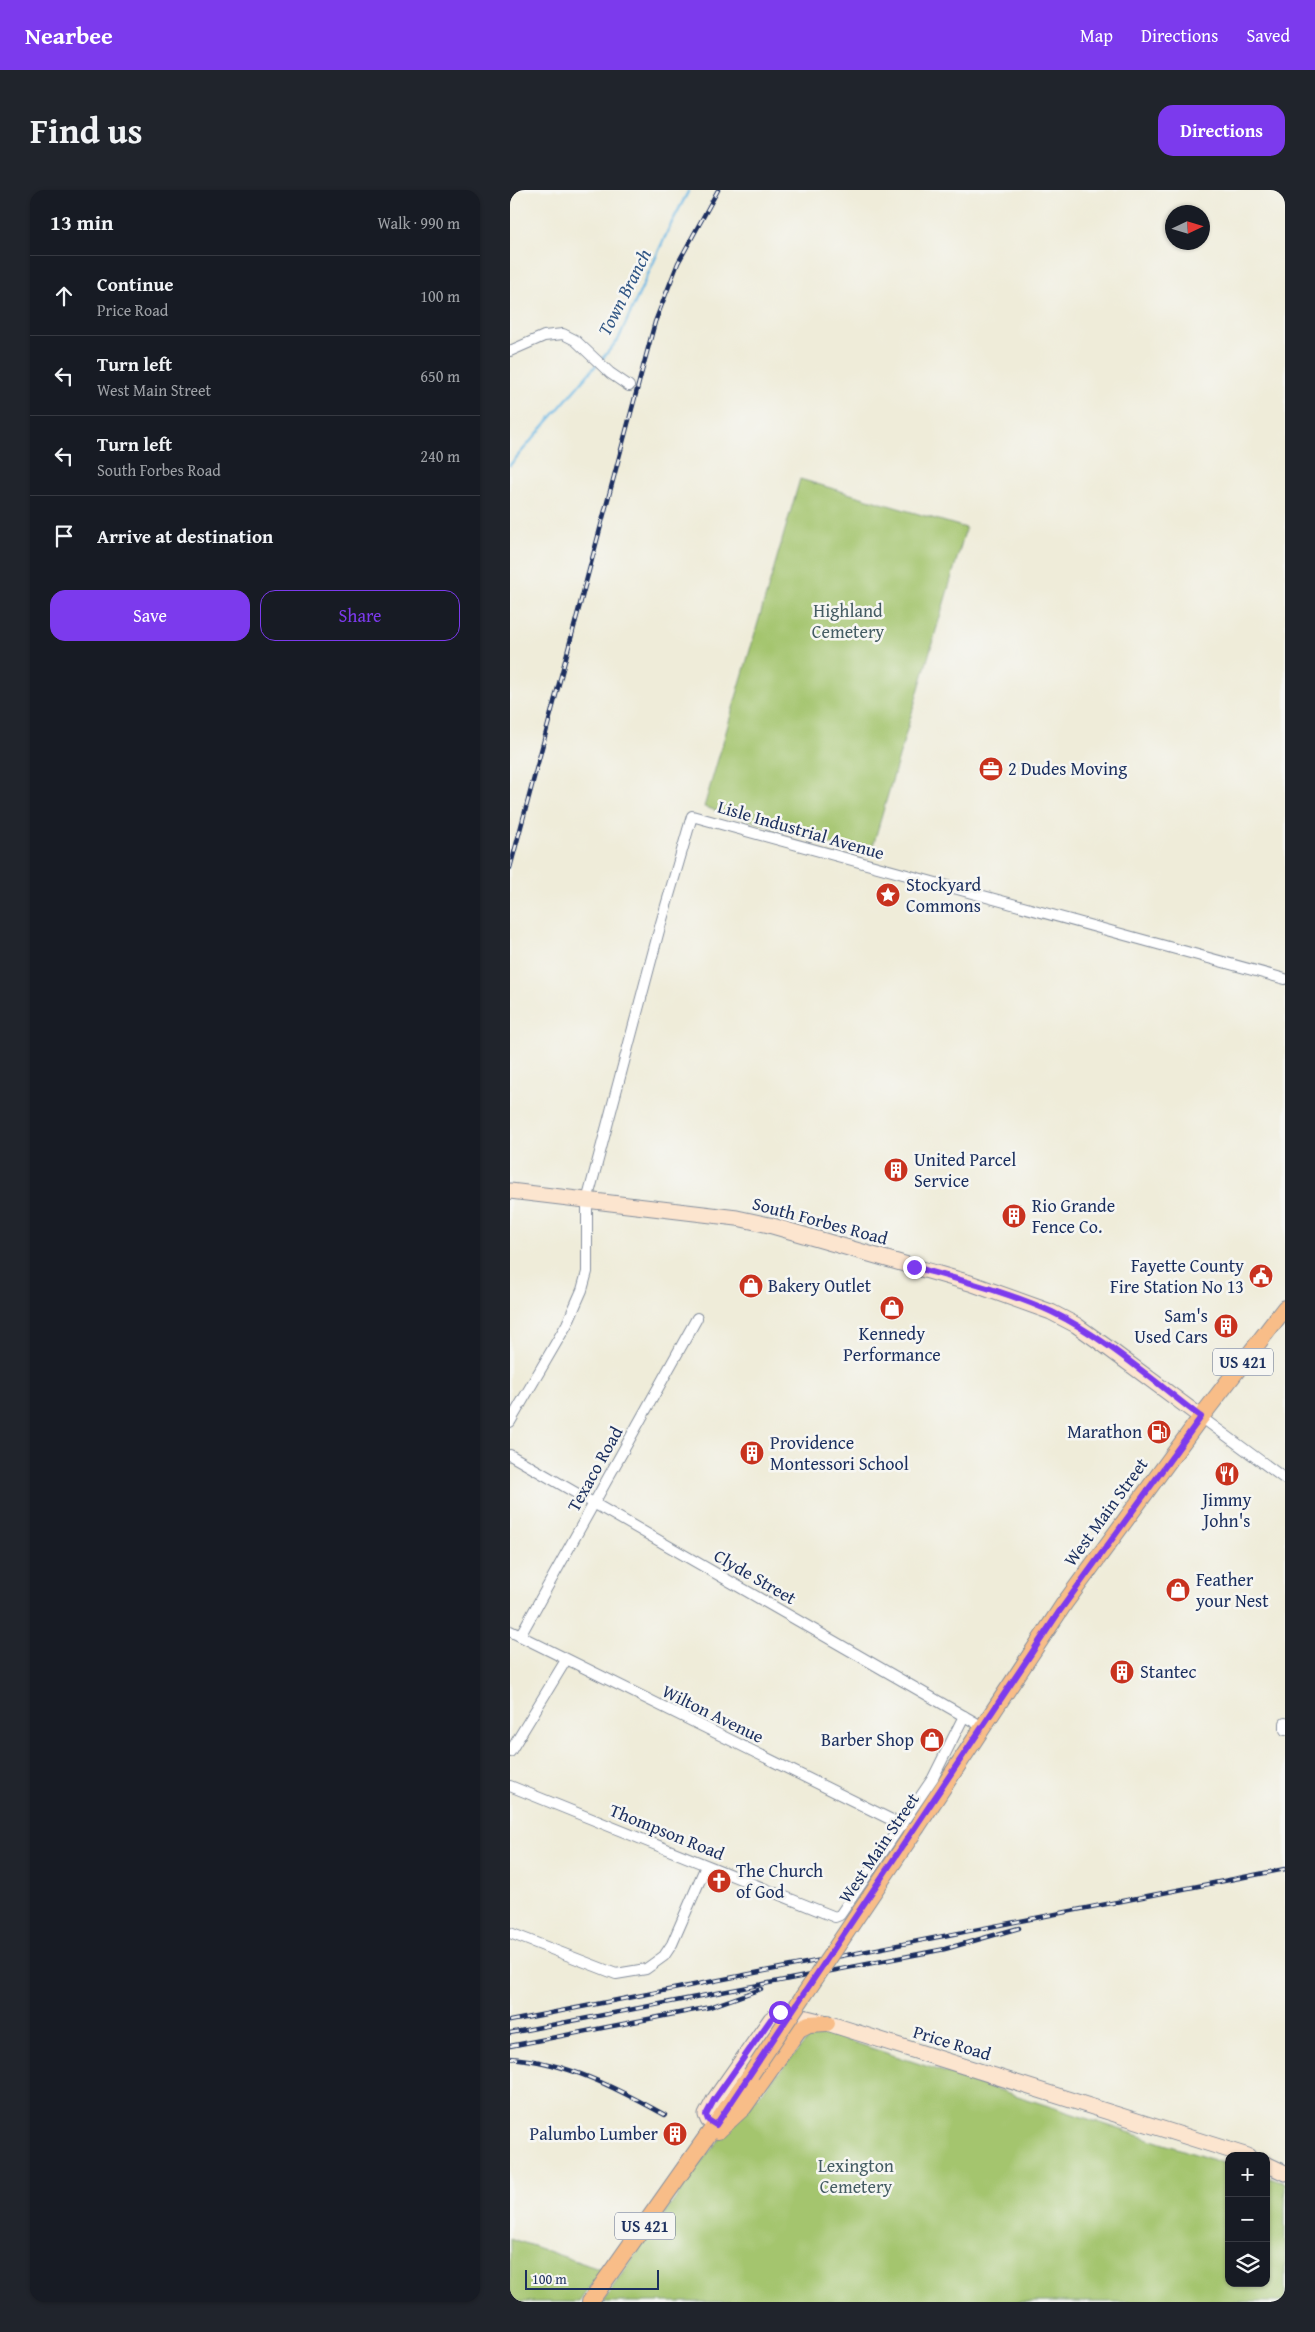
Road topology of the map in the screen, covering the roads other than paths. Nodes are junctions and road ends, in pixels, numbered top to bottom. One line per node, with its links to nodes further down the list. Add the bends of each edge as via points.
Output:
1 (510, 351): 2 (street, via 544,336 563,334)
2 (629, 386)
3 (1285, 979): 5 (street, Lisle Industrial Avenue, via 692,816)
4 (510, 1191): 5 (main road, South Forbes Road)
5 (587, 1200): 8 (main road, South Forbes Road, via 711,1214 769,1225 1028,1303 1076,1325); 9 (street, via 587,1272 582,1290)
6 (1285, 1308): 8 (main road, US 421)
7 (697, 1318): 12 (street, Texaco Road)
8 (1201, 1417): 11 (street); 18 (main road, West Main Street / US 421, via 1064,1604)
9 (510, 1422)
10 (510, 1455): 12 (street, Clyde Street)
11 (1285, 1479)
12 (594, 1503): 14 (street, Texaco Road); 16 (street, Clyde Street)
13 (510, 1631): 14 (street, Wilton Avenue)
14 (520, 1636): 15 (street, Wilton Avenue)
15 (566, 1660): 20 (street); 22 (street, Wilton Avenue)
16 (964, 1716): 18 (street, Clyde Street); 22 (street)
17 (1285, 1724): 19 (street)
18 (983, 1727): 22 (main road, West Main Street / US 421)
19 (1285, 1730)
20 (510, 1752)
21 (510, 1786): 23 (street, Thompson Road)
22 (909, 1826): 23 (street, Thompson Road, via 840,1915 830,1916); 26 (main road, West Main Street / US 421, bridge)
23 (706, 1866): 24 (street, via 672,1944 664,1956 646,1969 616,1974)
24 (510, 1933)
25 (827, 2023): 26 (main road, Price Road, via 780,2012 771,2019 708,2109 708,2120); 27 (main road, via 809,2024 799,2029 744,2107); 28 (main road, Price Road)
26 (716, 2125): 27 (main road, West Main Street / US 421)
27 (698, 2150): 31 (main road, West Main Street / US 421)
28 (1235, 2152)
29 (1270, 2166): 30 (main road)
30 (1285, 2173)
31 (590, 2302)

